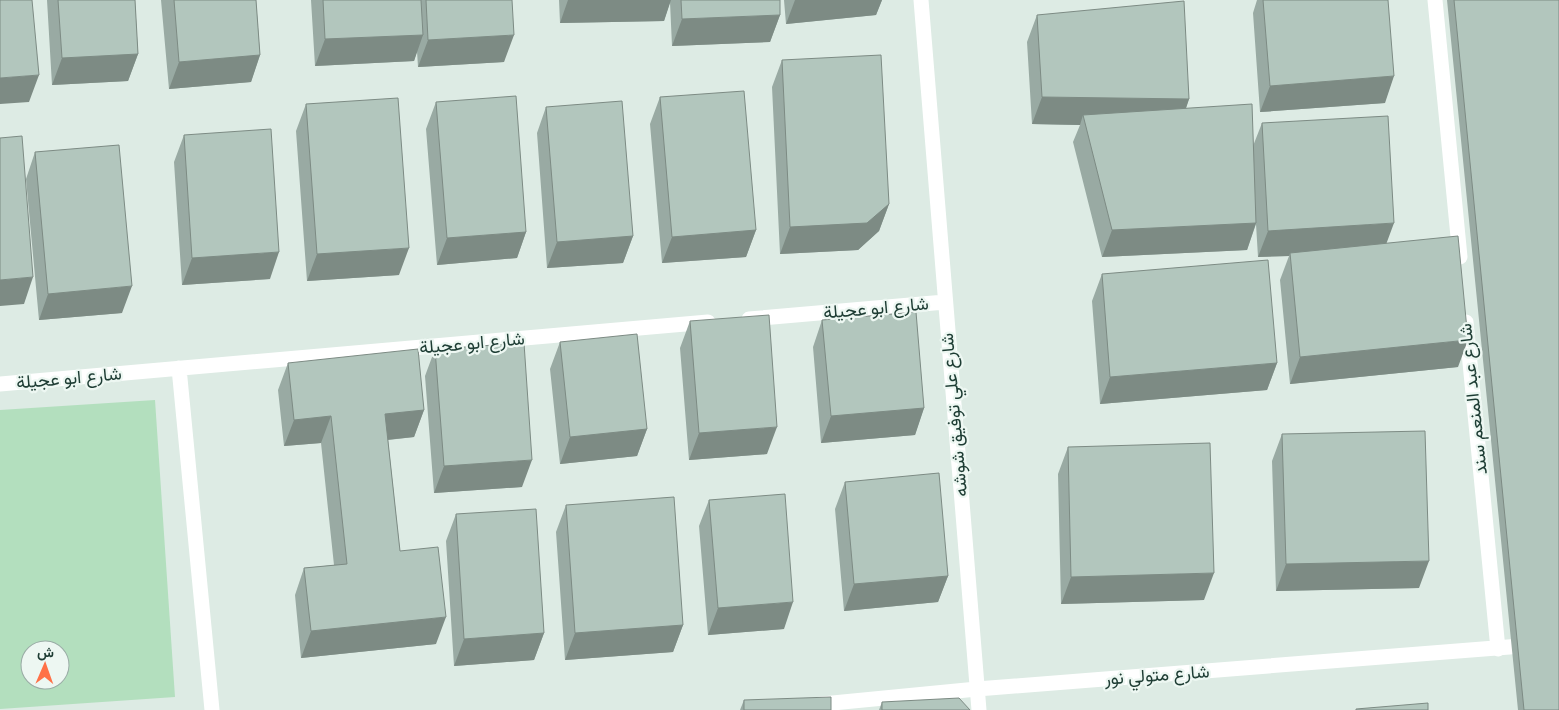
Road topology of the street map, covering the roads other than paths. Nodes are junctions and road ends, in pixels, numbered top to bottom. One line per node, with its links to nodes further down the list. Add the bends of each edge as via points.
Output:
1 (921, 0): 4 (street, شارع علي توفيق شوشه)
2 (1435, 0): 3 (street)
3 (1461, 273)
4 (945, 302): 6 (street, شارع ابو عجيلة); 10 (street, شارع علي توفيق شوشه)
5 (1464, 303): 9 (street, شارع عبد المنعم سند)
6 (179, 368): 7 (street, شارع ابو عجيلة); 12 (street)
7 (0, 384)
8 (1559, 643): 9 (street, شارع متولي نور, via 1536,653)
9 (1498, 649): 10 (street, شارع متولي نور)
10 (977, 689): 11 (street, شارع متولي نور); 13 (street, شارع علي توفيق شوشه)
11 (795, 706)
12 (212, 710)
13 (979, 710)

